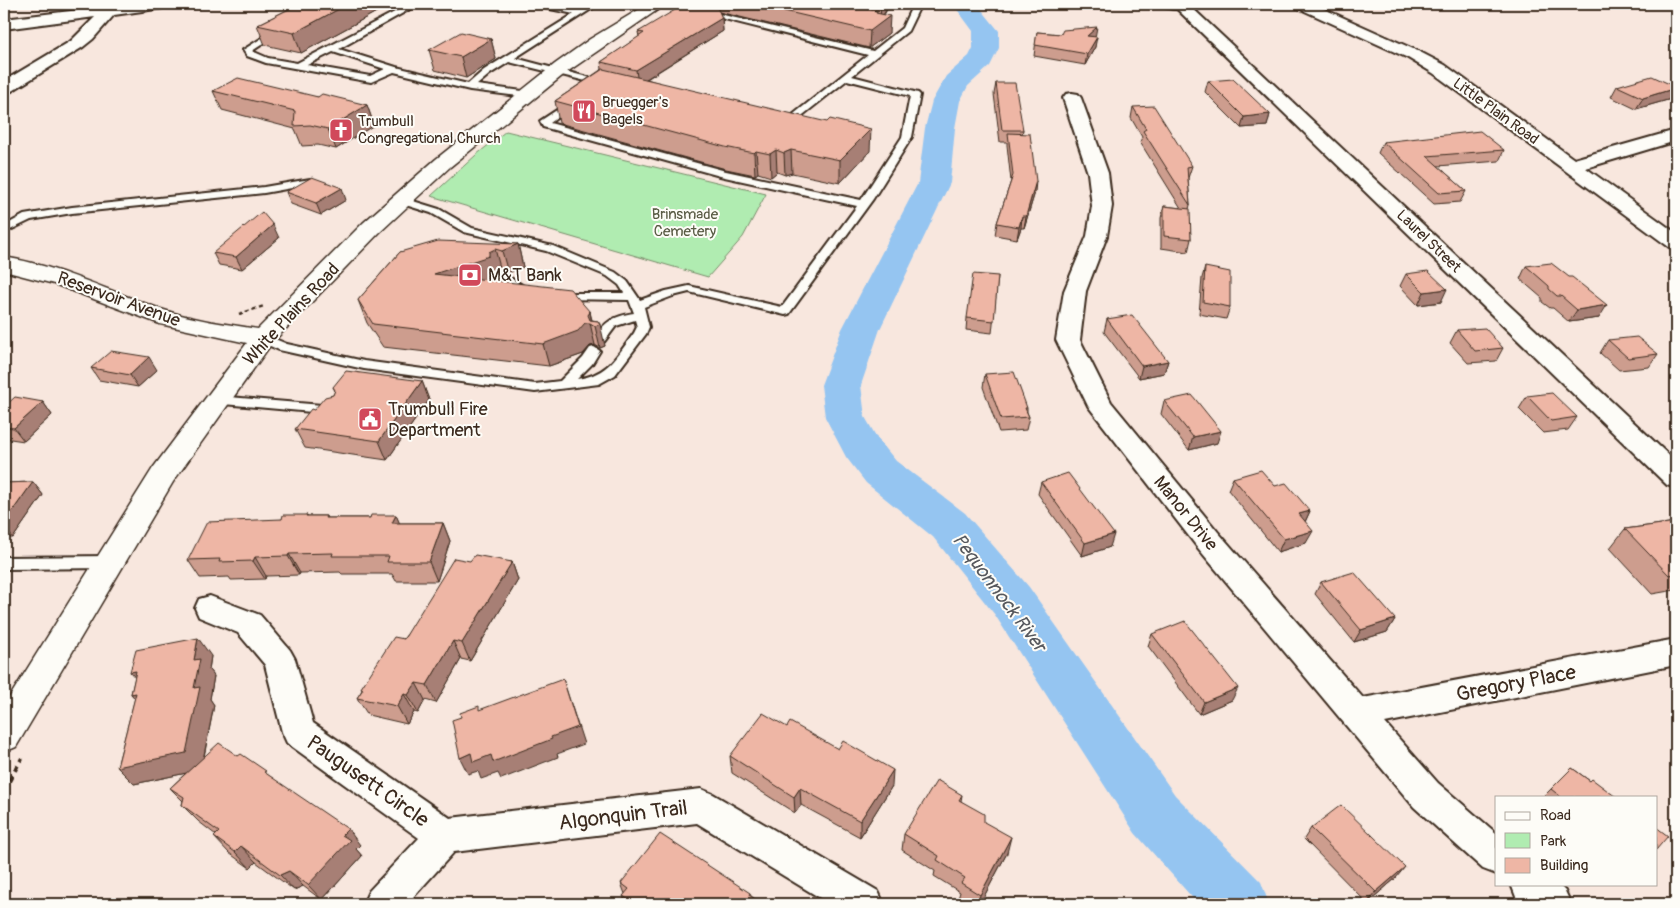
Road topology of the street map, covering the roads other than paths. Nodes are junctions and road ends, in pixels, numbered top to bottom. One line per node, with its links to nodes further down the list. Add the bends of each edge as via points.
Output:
1 (163, 4): 11 (street)
2 (415, 4): 15 (lane)
3 (538, 4): 12 (lane)
4 (594, 4): 12 (lane)
5 (658, 4): 20 (main road, White Plains Road)
6 (669, 4): 16 (lane)
7 (918, 4): 16 (lane)
8 (1174, 4): 9 (main road); 47 (street, Laurel Street)
9 (1202, 4)
10 (1301, 4): 30 (street, Little Plain Road, via 1439,69)
11 (109, 11): 13 (street); 24 (street, via 77,44)
12 (580, 13): 17 (lane)
13 (4, 24)
14 (287, 24): 18 (lane, via 247,50 266,60)
15 (332, 48): 18 (lane); 19 (lane)
16 (876, 54): 21 (lane)
17 (509, 59): 20 (lane); 23 (lane)
18 (298, 66): 19 (lane, via 371,79)
19 (394, 69): 23 (lane)
20 (556, 72): 22 (lane, via 597,84); 25 (main road, White Plains Road)
21 (847, 77): 28 (lane, via 786,124); 33 (lane, via 915,95 907,137)
22 (619, 86)
23 (470, 87): 25 (lane)
24 (4, 88)
25 (527, 94): 32 (main road, White Plains Road)
26 (1072, 98): 52 (street, Manor Drive, via 1098,173 1102,206 1097,236 1075,291 1068,340 1101,406 1208,540)
27 (577, 99): 33 (lane, via 545,121 546,125 724,174)
28 (777, 122)
29 (1676, 135): 30 (street)
30 (1571, 166): 36 (street, Little Plain Road)
31 (310, 182): 34 (lane, via 264,190 72,210 28,218)
32 (400, 200): 35 (lane, via 435,211 468,230); 41 (main road, White Plains Road)
33 (864, 204): 40 (lane, via 785,311 689,289)
34 (4, 230)
35 (508, 238): 37 (lane); 40 (lane, via 550,248 611,274 623,283)
36 (1676, 243)
37 (495, 251)
38 (4, 264): 41 (main road, Reservoir Avenue, via 63,278 158,316)
39 (502, 276): 40 (lane, via 524,291)
40 (637, 306): 42 (lane, via 606,329); 44 (lane, via 643,327 612,372 594,381)
41 (263, 338): 44 (lane, via 283,347 404,372 535,388); 45 (main road, White Plains Road)
42 (600, 339)
43 (594, 352): 44 (lane)
44 (562, 385)
45 (217, 400): 46 (lane); 48 (main road, White Plains Road, via 163,475)
46 (335, 410)
47 (1676, 478)
48 (111, 562): 49 (lane); 53 (main road, White Plains Road)
49 (4, 563)
50 (210, 608): 54 (street, Paugusett Circle, via 249,624 279,660 300,732)
51 (1676, 652): 52 (street, Gregory Place)
52 (1356, 714): 55 (street, Manor Drive, via 1426,795)
53 (4, 736)
54 (445, 836): 57 (street, Paugusett Circle); 58 (street, Algonquin Trail, via 702,806)
55 (1495, 855)
56 (1531, 886): 59 (street)
57 (382, 904)
58 (864, 904)
59 (1552, 904)

